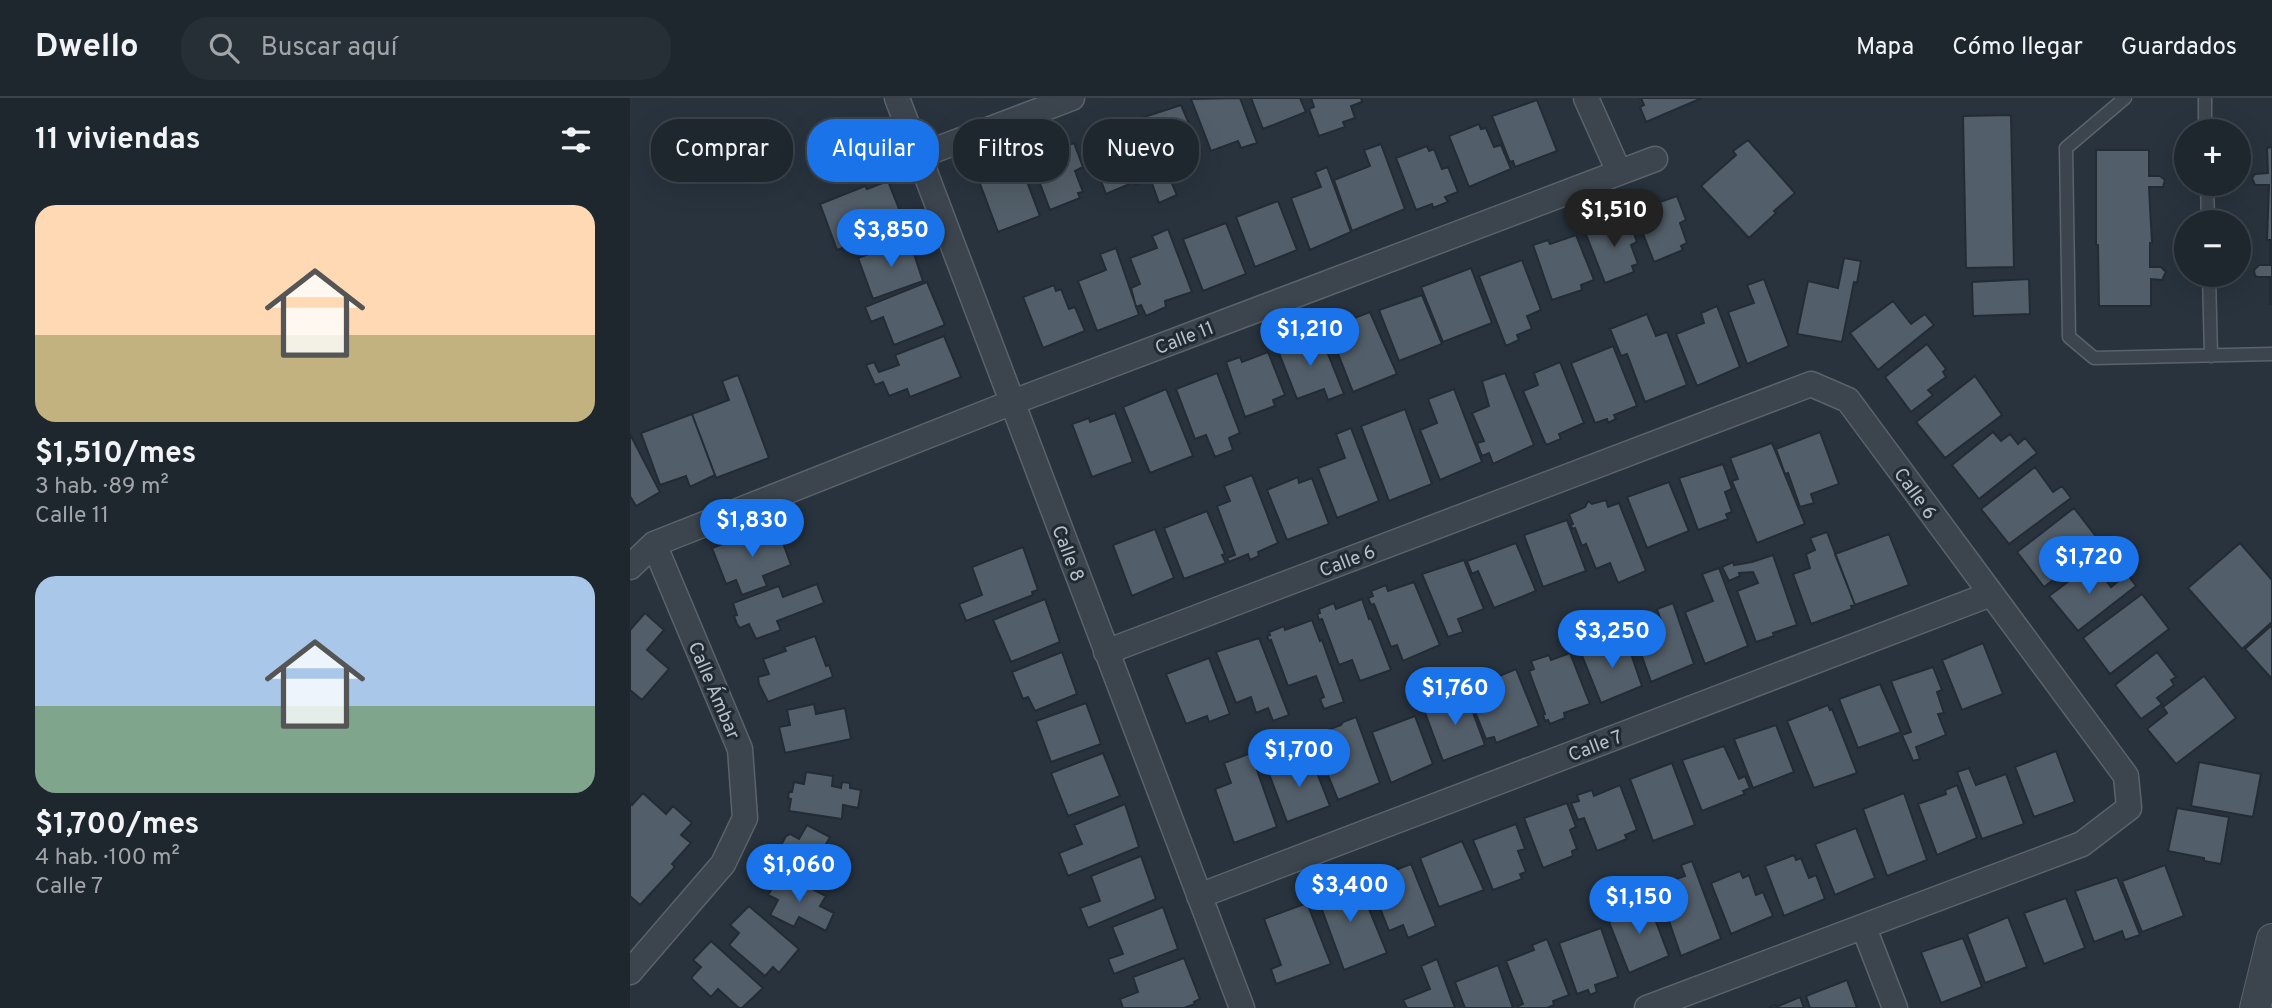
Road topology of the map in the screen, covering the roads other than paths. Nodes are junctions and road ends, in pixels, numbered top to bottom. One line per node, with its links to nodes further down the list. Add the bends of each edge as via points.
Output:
1 (897, 98): 6 (street, Calle 8)
2 (1072, 98): 8 (street)
3 (1586, 98): 10 (street)
4 (2125, 98): 14 (lane, via 2066,148 2069,337 2094,358)
5 (2204, 98): 7 (lane)
6 (905, 119)
7 (2205, 119)
8 (939, 148)
9 (1655, 159): 10 (street, Calle 11)
10 (1619, 172): 15 (street, Calle 11)
11 (929, 182): 15 (street, Calle 8)
12 (2209, 287): 14 (lane)
13 (2272, 354): 14 (lane)
14 (2211, 356)
15 (1013, 402): 16 (street, Calle 11); 19 (street, Calle 8)
16 (654, 544): 17 (street); 23 (street, Calle Ámbar, via 740,749 745,818 723,864)
17 (630, 567)
18 (1991, 594): 19 (street, Calle 6, via 1847,400 1811,384); 20 (street, Calle 7); 21 (street, Calle 6, via 2126,776 2129,808 2081,844)
19 (1106, 652): 20 (street, Calle 8)
20 (1199, 896): 24 (street, Calle 8)
21 (1864, 928): 25 (street, Calle 6); 26 (street)
22 (2272, 939): 27 (street)
23 (630, 972)
24 (1242, 1008)
25 (1647, 1008)
26 (1895, 1008)
27 (2255, 1008)

